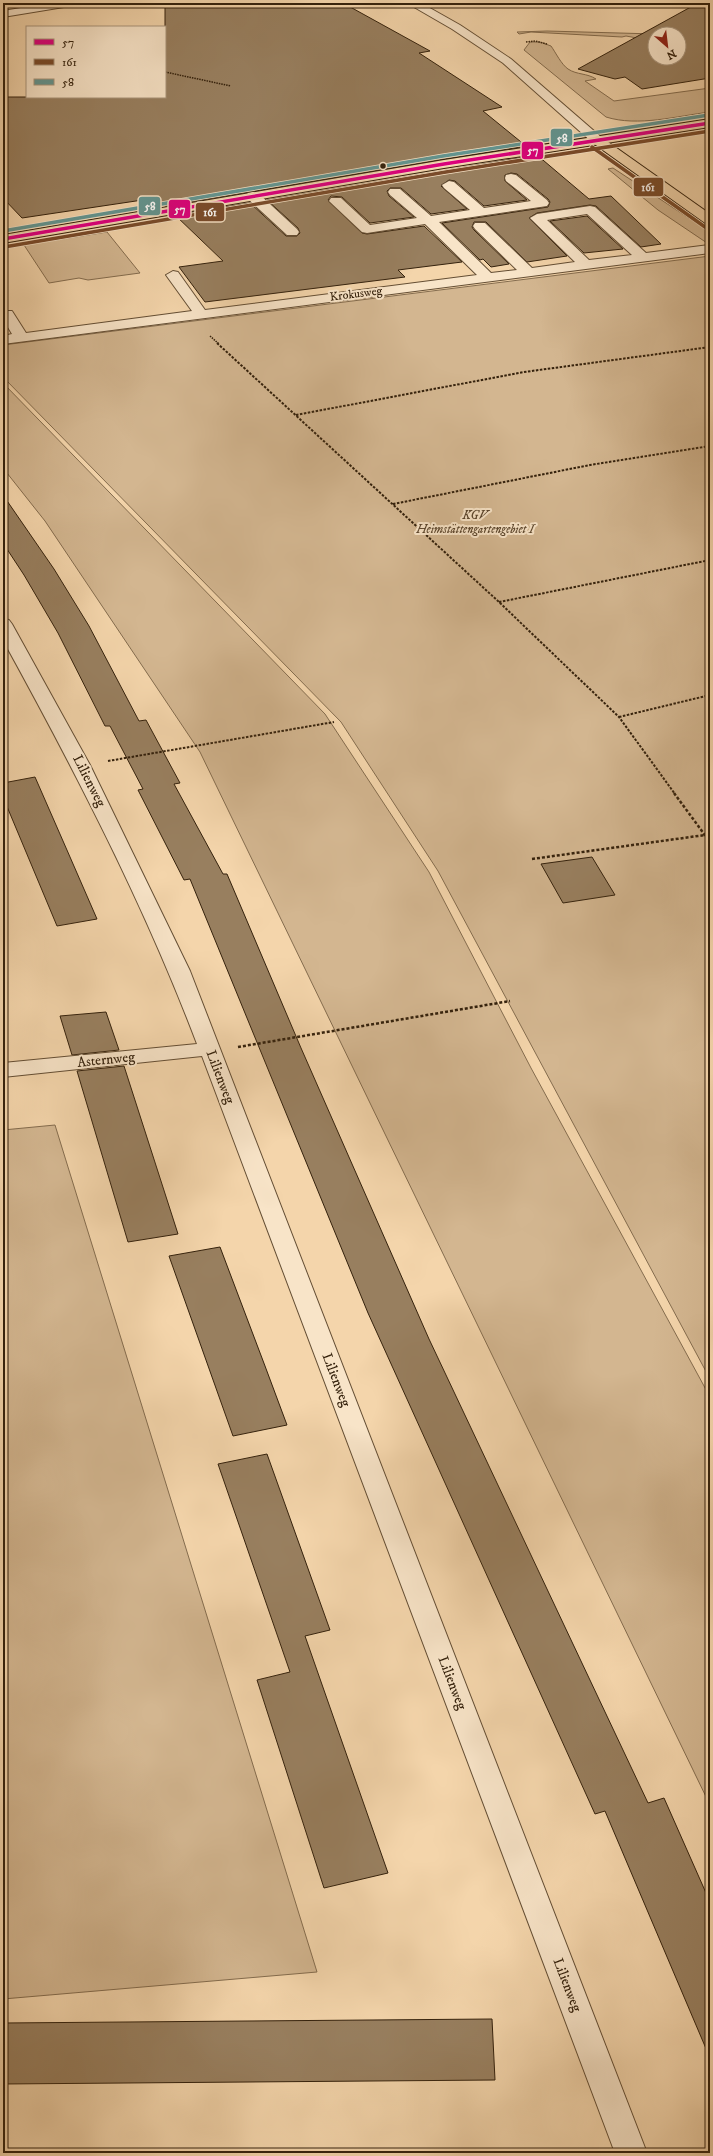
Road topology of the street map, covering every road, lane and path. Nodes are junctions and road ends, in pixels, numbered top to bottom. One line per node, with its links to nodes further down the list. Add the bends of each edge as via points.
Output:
1 (70, 3): 3 (street)
2 (413, 3): 9 (street, via 456,27 507,61)
3 (3, 14)
4 (526, 42): 5 (path)
5 (547, 44)
6 (166, 72): 7 (path)
7 (231, 86)
8 (710, 123): 9 (main road)
9 (597, 140): 13 (main road); 17 (main road)
10 (511, 178): 15 (street, via 542,203)
11 (450, 185): 15 (street)
12 (395, 192): 16 (street)
13 (253, 196): 19 (street); 20 (main road, via 161,214)
14 (336, 201): 16 (street, via 366,229)
15 (481, 212): 16 (street)
16 (427, 220): 26 (street)
17 (710, 220)
18 (480, 226): 24 (street)
19 (292, 232)
20 (3, 239)
21 (709, 249): 22 (street, Krokusweg)
22 (642, 257): 23 (street, Krokusweg); 23 (street, via 590,210 537,218)
23 (585, 264): 24 (street, Krokusweg)
24 (528, 272): 26 (street, Krokusweg)
25 (173, 275): 28 (street)
26 (487, 277): 28 (street, Krokusweg, via 446,277 376,290)
27 (7, 314): 30 (street)
28 (201, 314): 30 (street, Krokusweg)
29 (208, 334): 33 (path)
30 (21, 337): 31 (street, Krokusweg)
31 (3, 340)
32 (710, 347): 33 (path, via 524,372)
33 (296, 415): 35 (path)
34 (710, 446): 35 (path, via 590,465)
35 (393, 504): 37 (path)
36 (710, 560): 37 (path)
37 (498, 602): 40 (path)
38 (3, 624): 42 (street, Lilienweg)
39 (710, 694): 40 (path)
40 (619, 716): 43 (path)
41 (334, 722): 42 (path)
42 (81, 765): 47 (street, Lilienweg, via 163,933)
43 (705, 835): 44 (path); 45 (path)
44 (710, 842)
45 (532, 859)
46 (510, 1001): 47 (path)
47 (210, 1049): 48 (street, Asternweg); 49 (street, Lilienweg)
48 (3, 1070)
49 (631, 2153)

